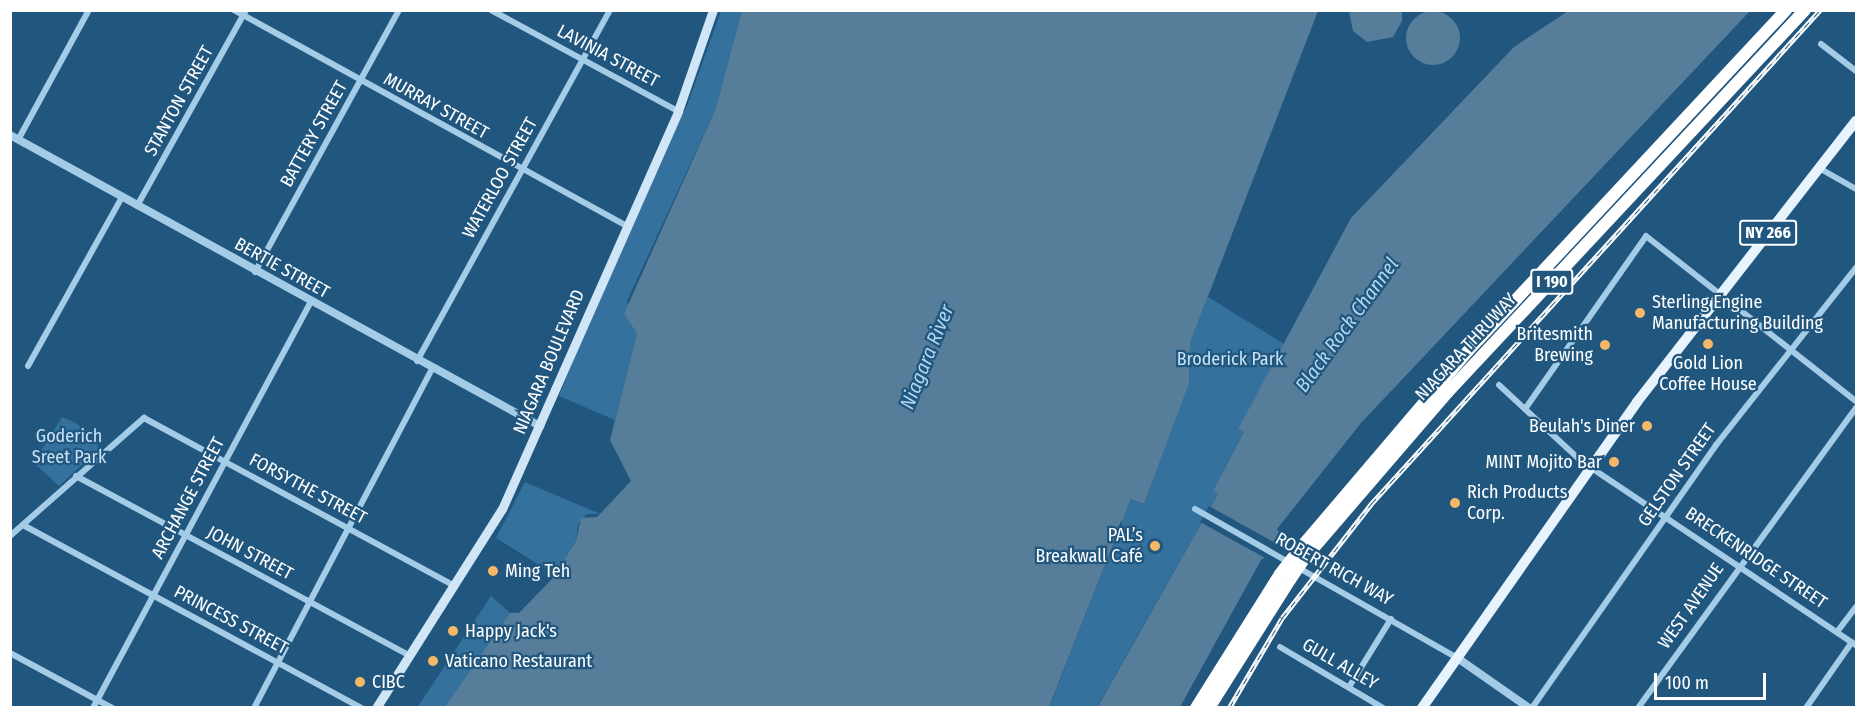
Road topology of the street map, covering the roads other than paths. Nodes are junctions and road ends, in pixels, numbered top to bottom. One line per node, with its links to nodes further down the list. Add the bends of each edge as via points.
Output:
1 (89, 10): 16 (street)
2 (234, 10): 9 (street, MURRAY STREET)
3 (399, 10): 13 (street, BATTERY STREET)
4 (610, 10): 11 (street, WATERLOO STREET)
5 (713, 10): 14 (main road, NIAGARA BOULEVARD)
6 (1786, 10): 45 (highway, NIAGARA THRUWAY / I 190, via 1469,350)
7 (1805, 10): 45 (highway, NIAGARA THRUWAY / I 190, via 1440,400)
8 (496, 12): 11 (street, LAVINIA STREET)
9 (244, 13): 13 (street, MURRAY STREET); 21 (street, STANTON STREET)
10 (1821, 44): 12 (street)
11 (583, 60): 14 (street, LAVINIA STREET); 18 (street, WATERLOO STREET)
12 (1857, 70)
13 (360, 81): 18 (street, MURRAY STREET); 24 (street, BATTERY STREET)
14 (678, 111): 22 (main road, NIAGARA BOULEVARD)
15 (1857, 121): 17 (main road, NY 266)
16 (14, 137): 20 (street, BERTIE STREET)
17 (1820, 168): 19 (street); 25 (main road, NY 266)
18 (522, 170): 22 (street, MURRAY STREET); 28 (street, WATERLOO STREET)
19 (1857, 189)
20 (122, 197): 21 (street, BERTIE STREET); 29 (street)
21 (137, 206): 24 (street, BERTIE STREET)
22 (625, 225): 35 (main road, NIAGARA BOULEVARD)
23 (1857, 268): 27 (street, GELSTON STREET)
24 (255, 272): 26 (street, BERTIE STREET)
25 (1720, 294): 27 (street); 34 (street, via 1646,236); 37 (main road, NY 266)
26 (310, 303): 28 (street, BERTIE STREET); 36 (street, ARCHANGE STREET)
27 (1791, 350): 32 (street); 40 (street, GELSTON STREET)
28 (417, 361): 30 (street, BERTIE STREET)
29 (28, 366)
30 (432, 369): 35 (street, BERTIE STREET); 42 (street)
31 (1499, 385): 34 (street, BRECKENRIDGE STREET)
32 (1857, 401)
33 (1857, 408): 46 (street, WEST AVENUE)
34 (1525, 409): 37 (street, BRECKENRIDGE STREET)
35 (540, 426): 48 (main road, NIAGARA BOULEVARD, via 502,509)
36 (225, 461): 38 (street, FORSYTHE STREET, via 146,419 132,424); 42 (street, FORSYTHE STREET); 44 (street, ARCHANGE STREET)
37 (1591, 466): 40 (street, BRECKENRIDGE STREET); 58 (main road, NY 266)
38 (76, 476): 41 (street); 44 (street, JOHN STREET)
39 (1195, 509): 52 (street, ROBERT RICH WAY)
40 (1666, 516): 46 (street, BRECKENRIDGE STREET); 71 (street, GELSTON STREET)
41 (23, 525): 43 (street); 49 (street, PRINCESS STREET)
42 (350, 528): 48 (street, FORSYTHE STREET); 50 (street)
43 (10, 536)
44 (185, 536): 49 (street, ARCHANGE STREET); 50 (street, JOHN STREET)
45 (1301, 555): 47 (highway, NIAGARA THRUWAY / I 190, bridge)
46 (1738, 564): 53 (street, BRECKENRIDGE STREET); 72 (street, WEST AVENUE)
47 (1285, 577): 67 (highway, NIAGARA THRUWAY / I 190); 68 (highway, NIAGARA THRUWAY / I 190)
48 (455, 586): 57 (main road, NIAGARA BOULEVARD)
49 (153, 595): 59 (street, PRINCESS STREET); 61 (street, ARCHANGE STREET)
50 (309, 602): 57 (street, JOHN STREET); 59 (street)
51 (1857, 608): 53 (street)
52 (1391, 619): 58 (street, ROBERT RICH WAY); 60 (street)
53 (1837, 632): 54 (street, BRECKENRIDGE STREET)
54 (1854, 643): 73 (street)
55 (1280, 647): 60 (street, GULL ALLEY)
56 (10, 653): 61 (street)
57 (410, 656): 66 (main road, NIAGARA BOULEVARD)
58 (1456, 657): 70 (main road, NY 266); 71 (street)
59 (278, 662): 64 (street); 65 (street, PRINCESS STREET)
60 (1348, 687): 69 (street, GULL ALLEY)
61 (97, 699): 62 (street, ARCHANGE STREET); 63 (street)
62 (93, 708)
63 (112, 708)
64 (254, 708)
65 (362, 708)
66 (376, 708)
67 (1196, 708)
68 (1209, 708)
69 (1383, 708)
70 (1422, 708)
71 (1531, 708)
72 (1638, 708)
73 (1806, 708)

